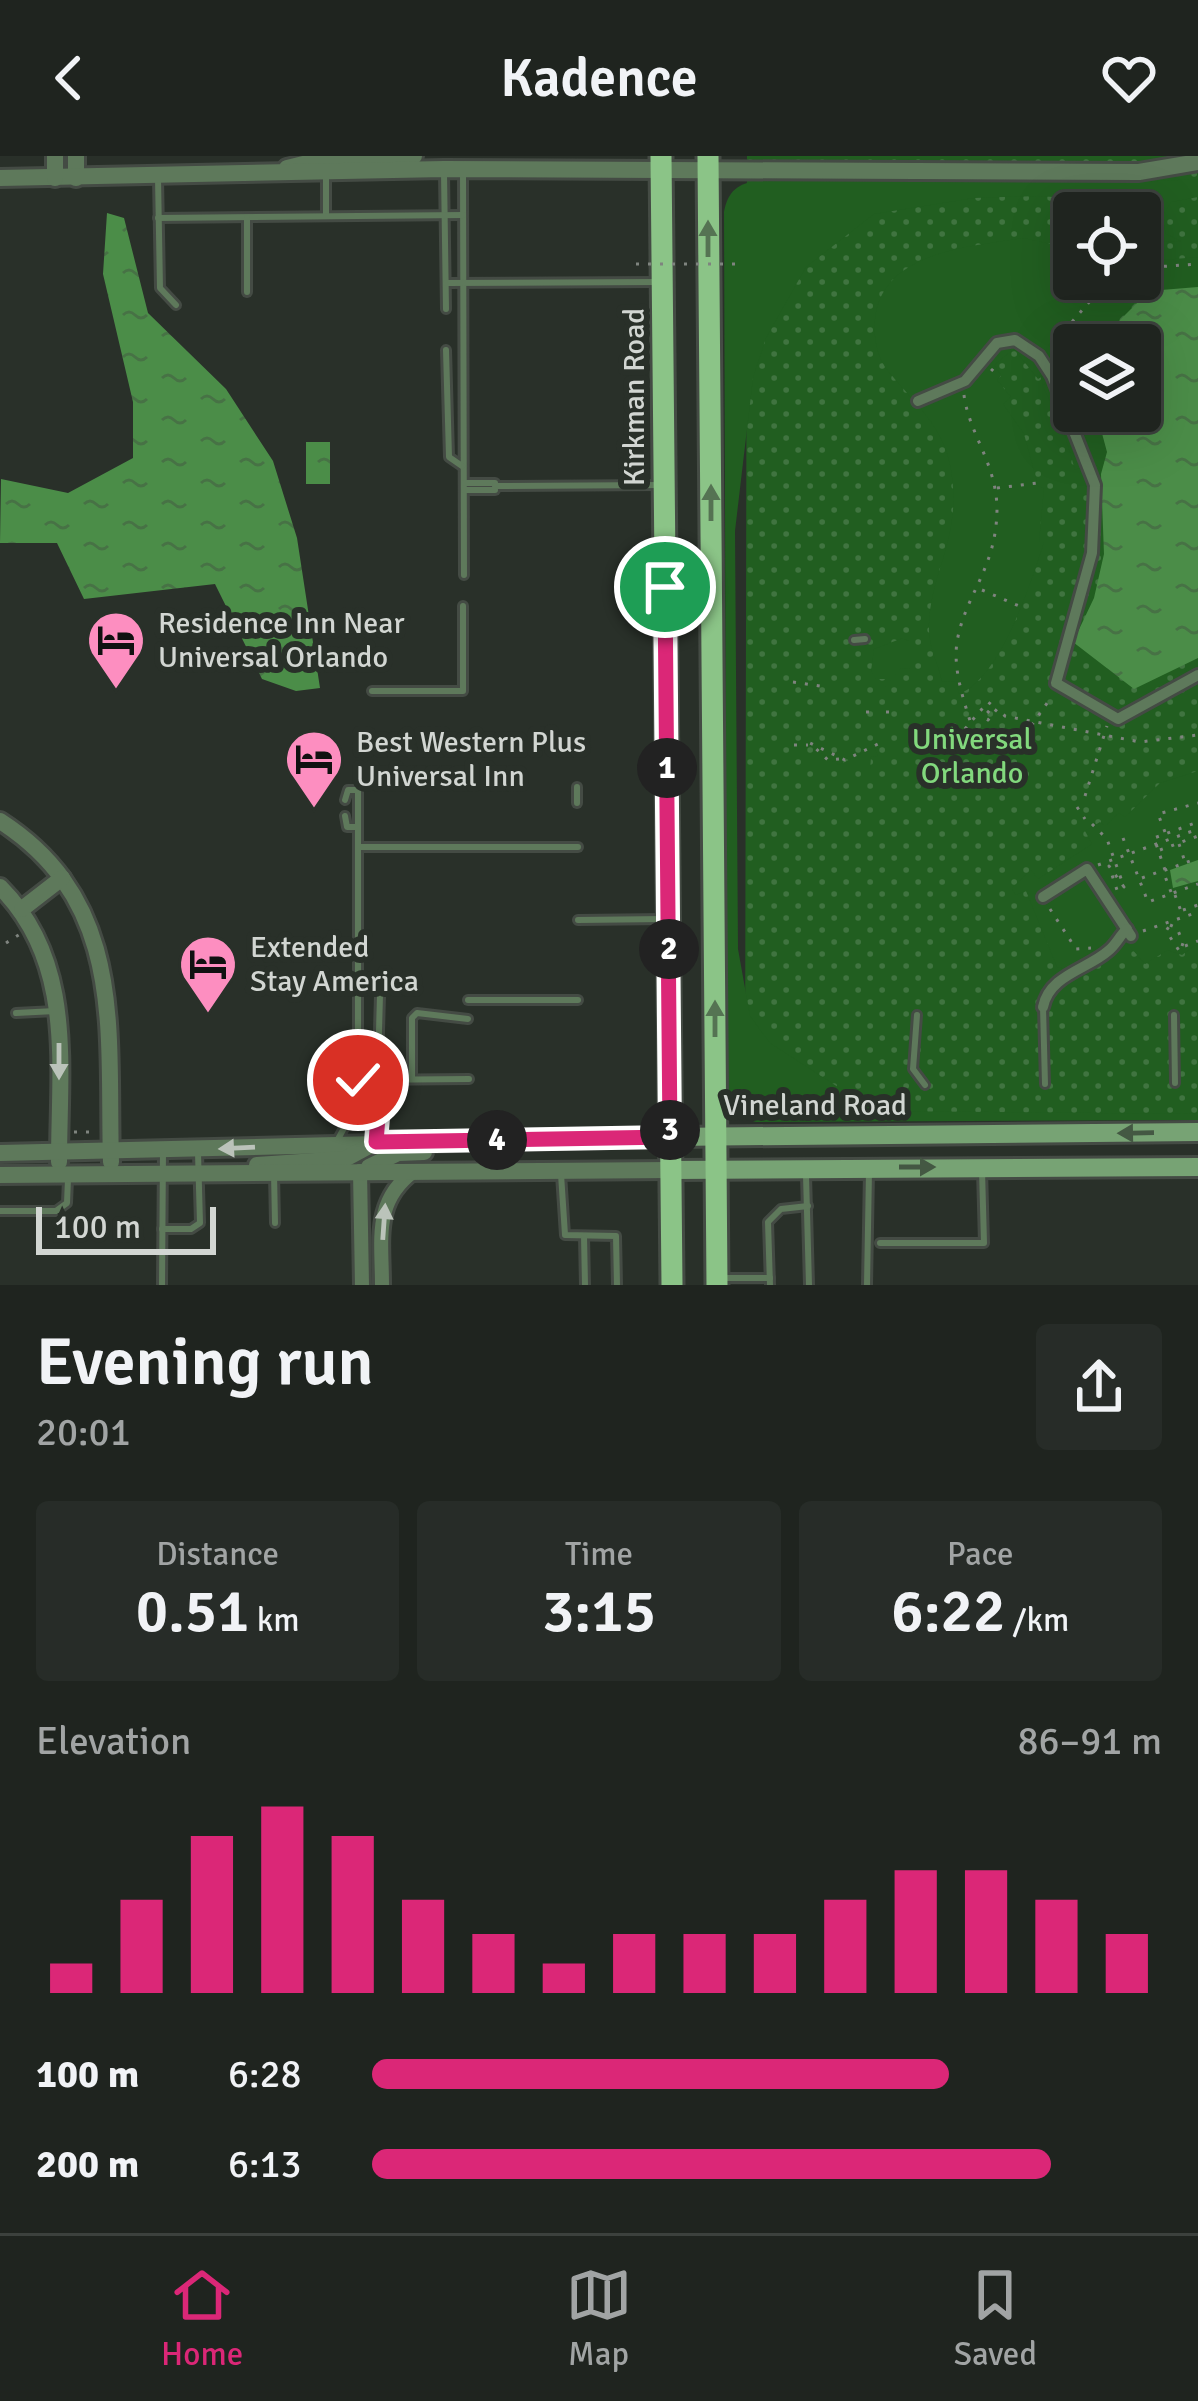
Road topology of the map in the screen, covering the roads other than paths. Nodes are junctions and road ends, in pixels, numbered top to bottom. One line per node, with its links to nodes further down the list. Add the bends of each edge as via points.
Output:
1 (55, 156): 11 (street)
2 (76, 156): 12 (street)
3 (414, 156): 9 (street, via 328,158)
4 (702, 160): 5 (street, via 1139,172); 6 (street); 68 (main road, one-way to 4)
5 (1198, 162)
6 (661, 163): 7 (street); 19 (main road, Kirkman Road)
7 (454, 169): 8 (street); 14 (lane); 15 (lane)
8 (326, 173): 9 (street); 16 (lane)
9 (258, 176): 13 (street)
10 (0, 178): 11 (street)
11 (55, 178): 12 (street)
12 (76, 178): 13 (street)
13 (158, 178): 17 (lane)
14 (445, 215): 15 (lane); 16 (lane); 20 (lane)
15 (463, 215): 21 (lane)
16 (326, 216): 18 (lane)
17 (158, 218): 18 (lane); 23 (lane, via 160,288)
18 (247, 218): 22 (lane)
19 (663, 282): 21 (lane); 28 (main road, Kirkman Road)
20 (446, 283): 21 (lane); 24 (lane)
21 (462, 283): 27 (lane)
22 (247, 292)
23 (176, 304)
24 (446, 309)
25 (446, 350): 27 (lane, via 449,457)
26 (915, 404): 34 (street, via 965,381 1006,340 1032,349 1052,376 1095,485 1092,554 1057,683 1118,719)
27 (464, 467): 29 (lane)
28 (664, 485): 29 (lane); 48 (main road, Kirkman Road)
29 (464, 486): 30 (lane)
30 (464, 575)
31 (464, 606): 35 (lane, via 463,692)
32 (866, 639): 33 (lane)
33 (854, 640)
34 (1198, 675)
35 (372, 691)
36 (578, 787): 38 (lane)
37 (345, 800): 41 (lane, via 348,790 358,790)
38 (578, 803)
39 (345, 816): 41 (lane, via 347,826)
40 (0, 821): 44 (street)
41 (358, 827): 42 (lane)
42 (358, 847): 43 (lane); 61 (lane)
43 (578, 847)
44 (62, 878): 47 (street); 77 (street, via 83,911 105,980)
45 (0, 887): 47 (street)
46 (1043, 897): 53 (street, via 1087,869 1129,932 1046,994)
47 (22, 910): 54 (street, via 40,938)
48 (668, 919): 49 (lane); 69 (main road, Kirkman Road)
49 (578, 920)
50 (380, 995): 62 (lane)
51 (468, 1000): 52 (lane)
52 (578, 1000)
53 (1043, 1006): 64 (lane)
54 (59, 1011): 55 (lane); 76 (street, one-way to 76)
55 (16, 1012)
56 (917, 1015): 65 (lane, via 913,1069)
57 (1174, 1015): 63 (lane)
58 (468, 1019): 60 (lane, via 417,1012)
59 (469, 1078): 60 (lane)
60 (412, 1079): 62 (lane)
61 (358, 1080): 62 (lane); 72 (lane, via 350,1127)
62 (381, 1080): 71 (lane)
63 (1175, 1083)
64 (1045, 1084)
65 (926, 1085)
66 (1198, 1132): 67 (main road, Vineland Road, one-way to 67)
67 (1074, 1134): 68 (main road, Vineland Road); 78 (main road, via 1001,1146)
68 (716, 1136): 69 (main road, Vineland Road); 83 (main road)
69 (670, 1137): 70 (street, Vineland Road); 82 (main road, Kirkman Road)
70 (482, 1140): 71 (street, Vineland Road); 85 (street, via 454,1151 398,1153)
71 (376, 1142): 72 (street, Vineland Road); 89 (street, via 345,1159)
72 (335, 1144): 73 (street, Vineland Road, one-way to 73)
73 (198, 1150): 74 (street, Vineland Road); 89 (lane)
74 (163, 1151): 77 (street, Vineland Road); 88 (lane)
75 (0, 1153): 76 (street, Vineland Road)
76 (59, 1154): 77 (street, Vineland Road); 91 (street)
77 (110, 1154): 92 (street)
78 (982, 1167): 79 (main road, Vineland Road); 81 (main road, Vineland Road, one-way to 78); 98 (lane, via 983,1243)
79 (1198, 1167)
80 (806, 1168): 81 (main road, Vineland Road); 83 (main road, Vineland Road); 93 (lane)
81 (868, 1168): 109 (lane)
82 (671, 1169): 83 (main road, Vineland Road); 84 (street, Vineland Road); 107 (main road, Kirkman Road)
83 (716, 1169): 99 (main road)
84 (561, 1170): 86 (street, Vineland Road); 97 (lane, via 565,1235)
85 (360, 1171): 86 (street, Vineland Road); 87 (street, Vineland Road); 102 (street)
86 (414, 1171): 103 (street, one-way to 86, via 382,1206)
87 (274, 1172): 89 (street, Vineland Road); 95 (lane)
88 (163, 1174): 89 (street, Vineland Road); 92 (street, Vineland Road); 96 (lane)
89 (204, 1174): 96 (lane, via 197,1227)
90 (0, 1175): 91 (street, Vineland Road)
91 (63, 1175): 92 (street, Vineland Road); 94 (lane, via 68,1203 56,1211)
92 (111, 1175)
93 (808, 1206): 100 (lane, via 781,1209 768,1222); 108 (lane)
94 (0, 1211)
95 (275, 1223)
96 (162, 1229): 101 (lane)
97 (584, 1236): 104 (lane); 105 (lane, via 616,1236)
98 (880, 1243)
99 (717, 1282): 100 (lane)
100 (770, 1282)
101 (162, 1285)
102 (362, 1285)
103 (382, 1285)
104 (585, 1285)
105 (616, 1285): 106 (lane)
106 (630, 1285)
107 (672, 1285)
108 (809, 1285)
109 (867, 1285)

